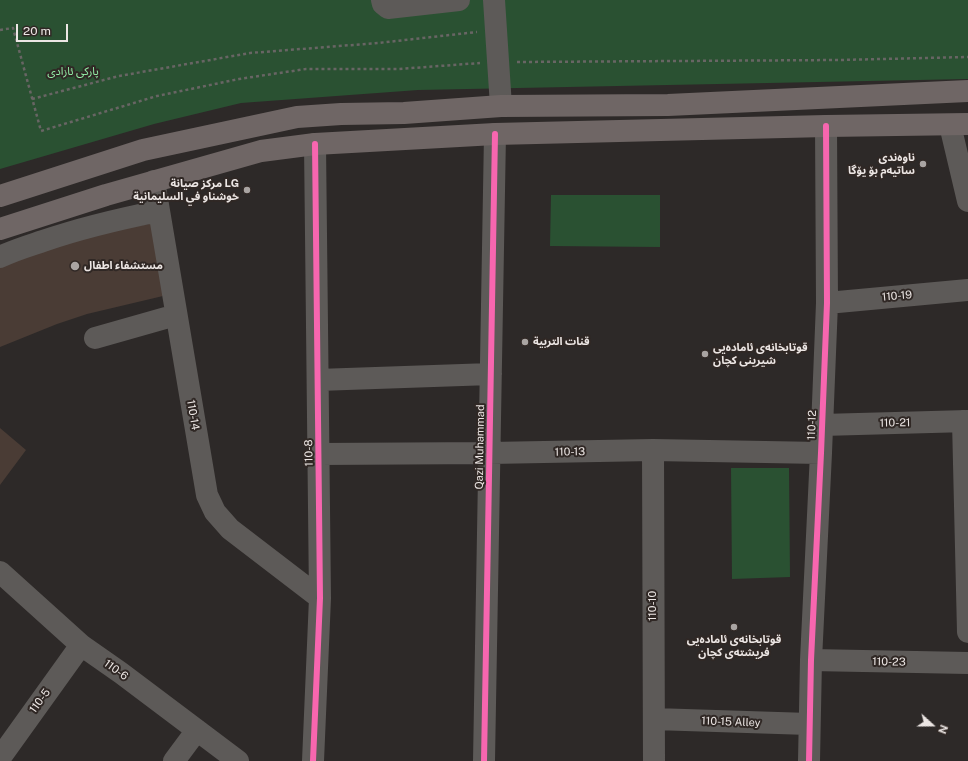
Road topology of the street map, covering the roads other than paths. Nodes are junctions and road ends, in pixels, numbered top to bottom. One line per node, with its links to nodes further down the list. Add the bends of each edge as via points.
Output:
1 (382, 0): 2 (street, via 388,8)
2 (459, 0)
3 (494, 0): 6 (street)
4 (968, 91): 5 (main road)
5 (900, 94): 6 (main road, via 668,105); 8 (main road)
6 (501, 106): 13 (main road, via 297,117 143,150)
7 (959, 124): 8 (main road); 14 (street)
8 (903, 125): 9 (main road)
9 (826, 126): 10 (main road); 19 (street, 110-12)
10 (494, 134): 11 (main road); 22 (street, Qazi Muhammad)
11 (315, 144): 12 (main road, via 261,151); 23 (street, 110-8)
12 (154, 182): 15 (street, 110-14); 16 (main road)
13 (0, 196)
14 (968, 201)
15 (159, 211): 17 (street, via 66,233); 20 (street, 110-14)
16 (0, 229)
17 (0, 257)
18 (968, 290): 19 (street, 110-19)
19 (826, 303): 25 (street, 110-12)
20 (176, 315): 21 (street); 31 (street, 110-14, via 206,495 215,512 230,529)
21 (95, 338)
22 (491, 374): 23 (street); 27 (street, Qazi Muhammad)
23 (318, 380): 29 (street, 110-8)
24 (966, 421): 25 (street, 110-21); 32 (street)
25 (822, 425): 28 (street, 110-12)
26 (653, 450): 27 (street, 110-13); 28 (street, 110-13); 36 (street, 110-10)
27 (490, 453): 29 (street, 110-13); 43 (street, Qazi Muhammad)
28 (821, 453): 34 (street, 110-12)
29 (319, 454): 31 (street, 110-8)
30 (0, 572): 33 (street, 110-6)
31 (320, 598): 42 (street, 110-8)
32 (968, 632)
33 (81, 645): 38 (street, 110-6); 39 (street, 110-5)
34 (811, 660): 35 (street, 110-23); 37 (street, 110-12)
35 (968, 663)
36 (654, 719): 37 (street, 110-15 Alley); 44 (street, 110-10)
37 (809, 724): 45 (street, 110-12)
38 (196, 730): 40 (street); 41 (street, 110-6)
39 (0, 758)
40 (174, 761)
41 (238, 761)
42 (313, 761)
43 (484, 761)
44 (654, 761)
45 (809, 761)

